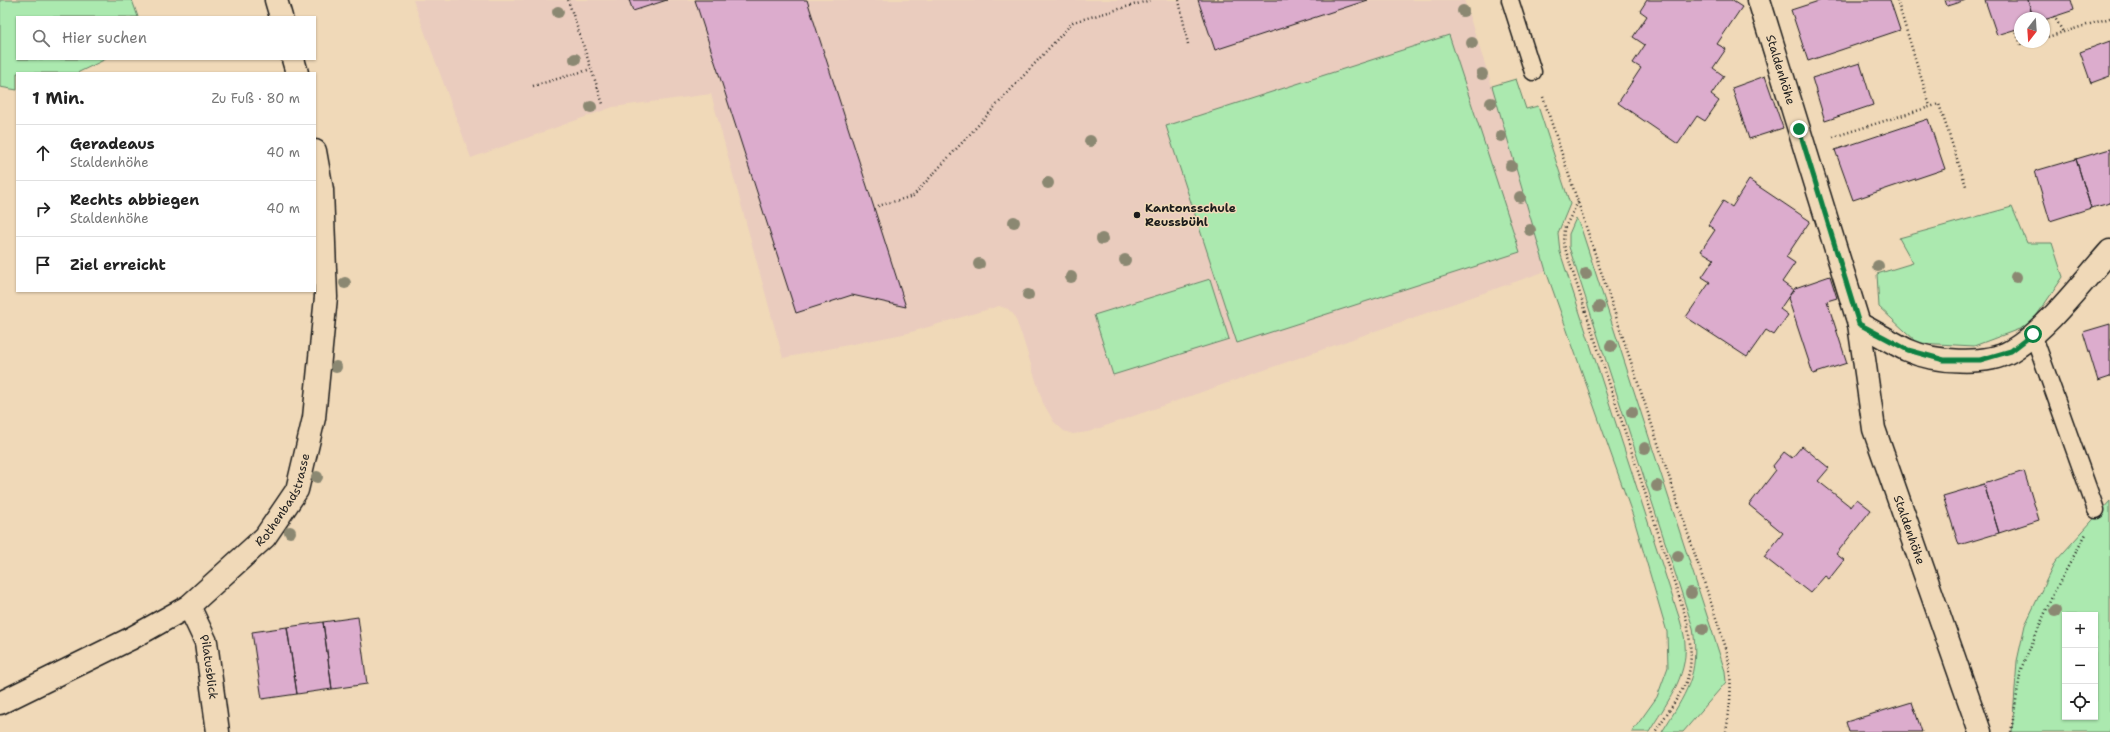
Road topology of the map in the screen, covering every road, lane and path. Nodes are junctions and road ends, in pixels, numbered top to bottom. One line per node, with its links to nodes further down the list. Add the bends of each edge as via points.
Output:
1 (276, 0): 8 (street)
2 (568, 0): 15 (path)
3 (1151, 0): 25 (path, via 1073,22 913,196)
4 (1179, 0): 13 (path)
5 (1510, 0): 17 (lane)
6 (1759, 0): 21 (street, Staldenhöhe)
7 (1897, 0): 20 (path)
8 (281, 16)
9 (2054, 16): 11 (path)
10 (2110, 18): 11 (path)
11 (2063, 32): 12 (path)
12 (2050, 36)
13 (1188, 44)
14 (293, 60): 16 (street)
15 (591, 70): 18 (path); 19 (path)
16 (297, 72)
17 (1533, 72): 24 (path)
18 (533, 86)
19 (603, 104)
20 (1930, 106): 21 (path); 23 (path, via 1939,104)
21 (1804, 145): 27 (street, Staldenhöhe)
22 (316, 157): 30 (street, Rothenbadstrasse, via 322,190 326,297 314,418 297,490 265,537)
23 (1966, 186)
24 (1578, 202): 33 (path, via 1564,229 1563,242 1687,621 1691,648 1686,682); 34 (path, via 1726,648 1731,669 1732,702)
25 (878, 206)
26 (2110, 251): 28 (street)
27 (1859, 324): 28 (street, via 1908,350 1944,360 1980,360 2011,351); 35 (street, Staldenhöhe, via 1874,429)
28 (2033, 334): 29 (lane)
29 (2096, 510): 36 (path, via 2089,530 2054,592 2021,669)
30 (189, 606): 31 (street, Rothenbadstrasse, via 130,639); 32 (street, Pilatusblick, via 206,642)
31 (0, 703)
32 (218, 732)
33 (1655, 732)
34 (1726, 732)
35 (1980, 732)
36 (2011, 732)

